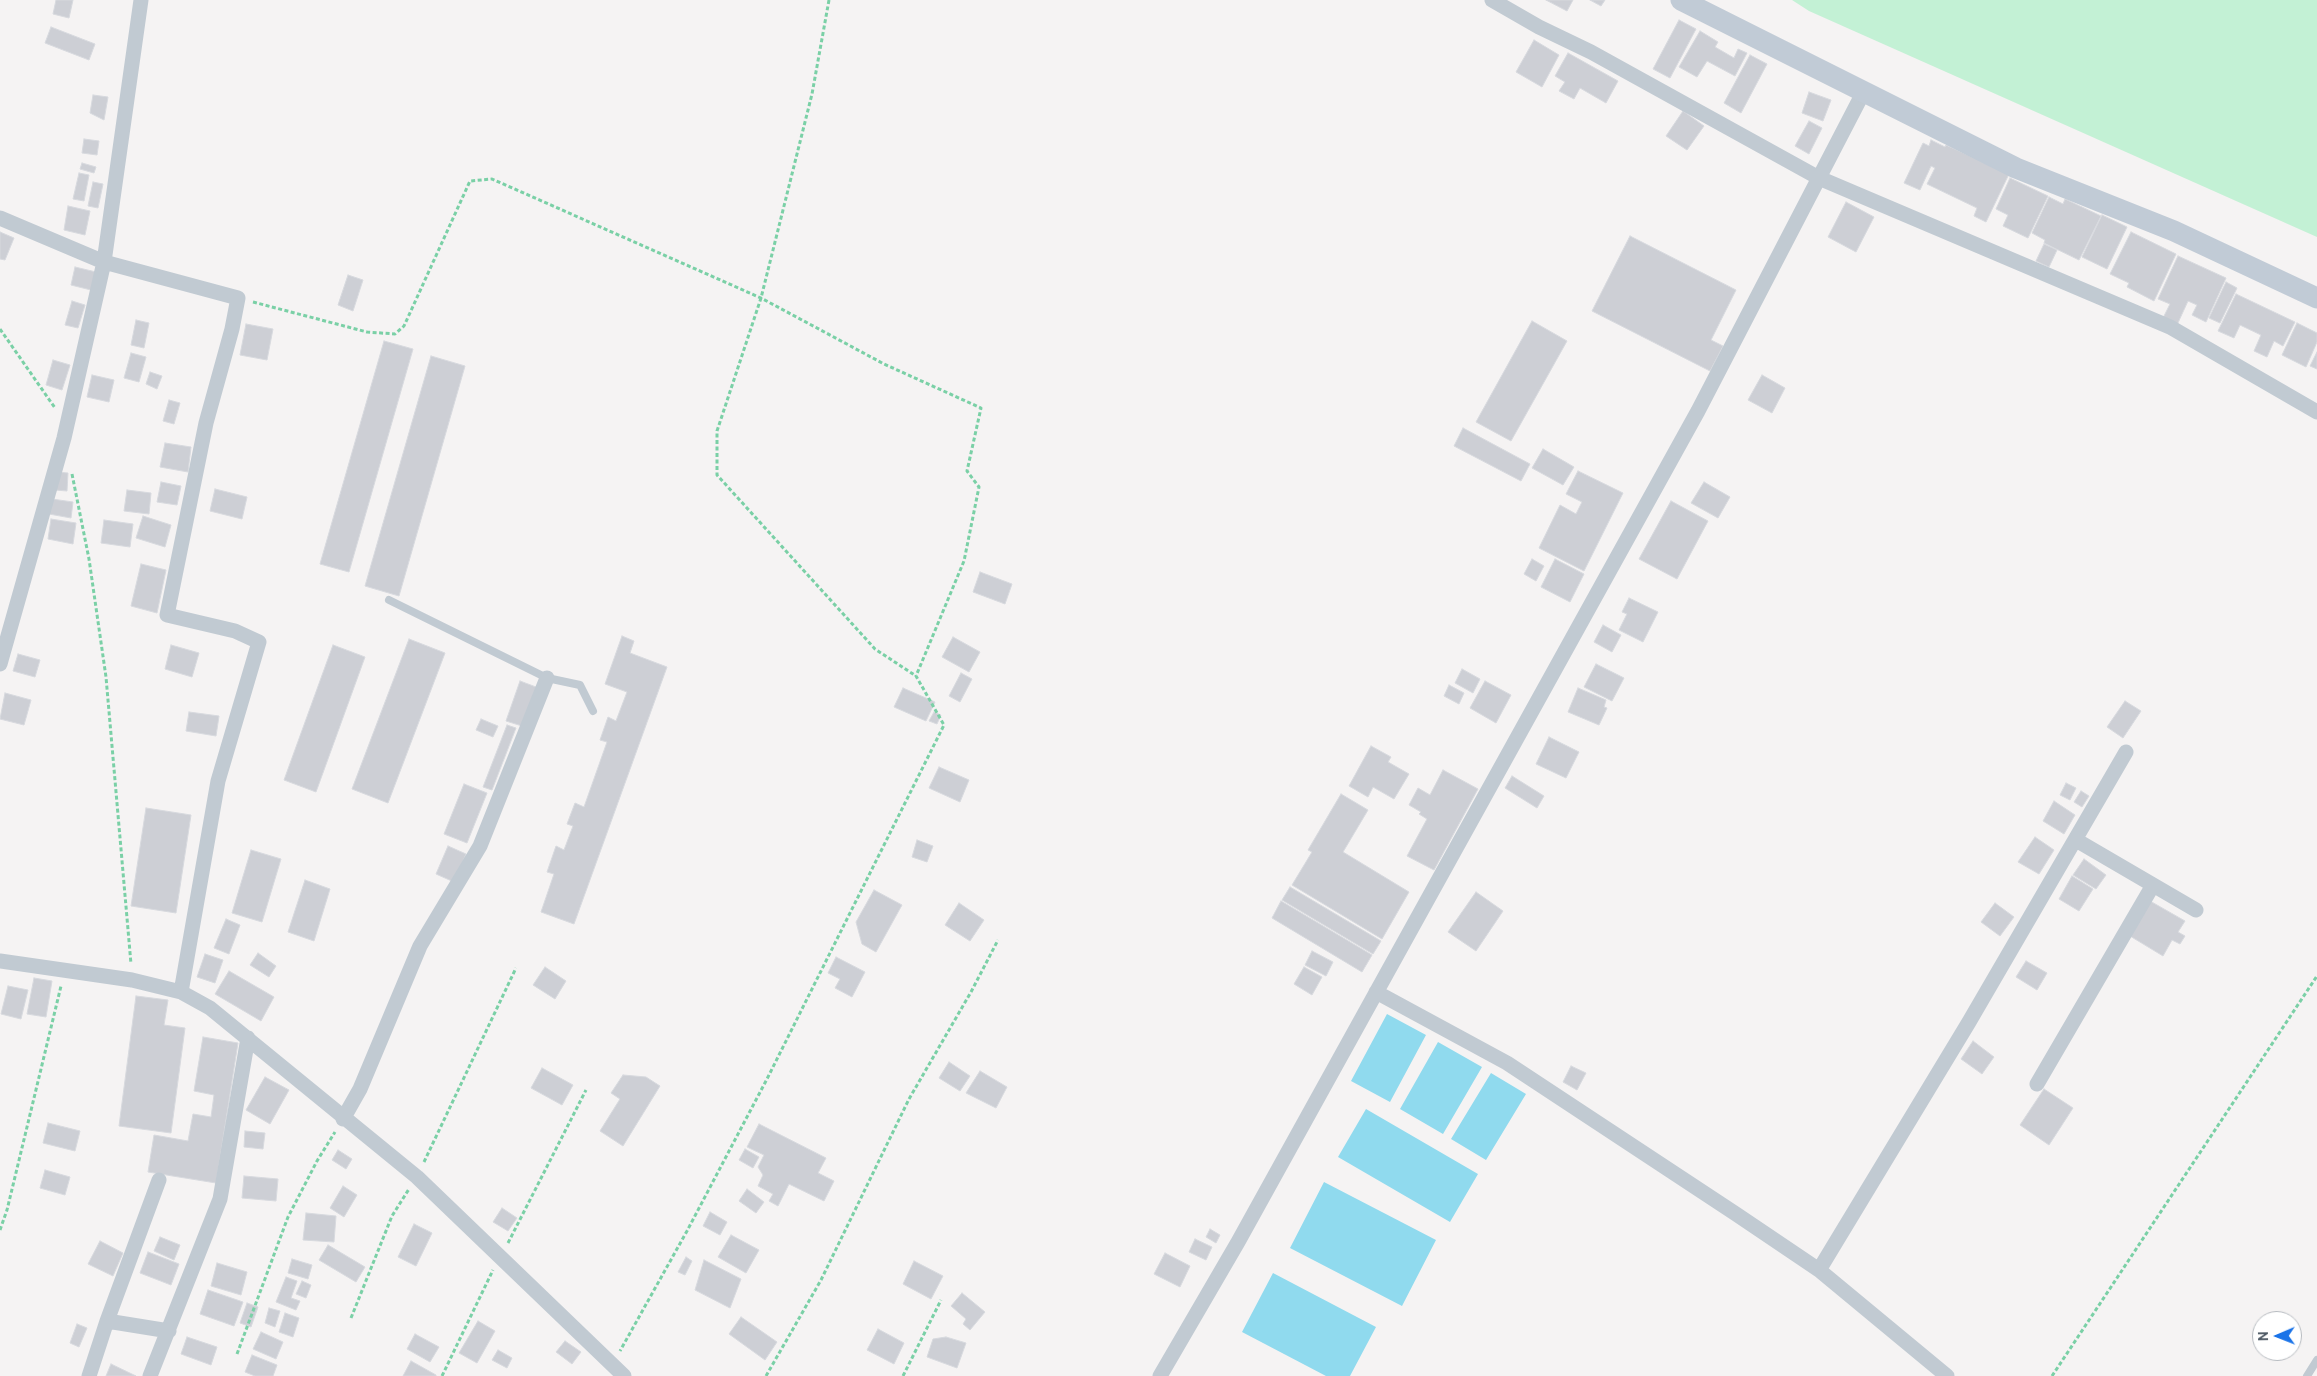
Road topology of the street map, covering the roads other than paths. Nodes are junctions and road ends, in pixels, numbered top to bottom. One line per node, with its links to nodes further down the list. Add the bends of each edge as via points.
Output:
1 (142, 0): 7 (street)
2 (1492, 0): 5 (street)
3 (1681, 0): 4 (main road)
4 (1863, 93): 5 (street); 8 (main road, via 2016,168 2174,231)
5 (1819, 178): 9 (street, via 2170,327); 20 (street, via 1693,419)
6 (0, 218): 7 (street)
7 (104, 262): 11 (street, via 64,438); 19 (street, via 238,298 206,423 167,615 235,631 258,642 218,781)
8 (2317, 298)
9 (2317, 412)
10 (389, 600): 12 (lane)
11 (0, 664)
12 (547, 678): 13 (lane, via 580,685); 23 (street, via 480,846 420,946 360,1089)
13 (593, 711)
14 (2126, 752): 15 (street)
15 (2076, 840): 16 (street); 25 (street)
16 (2153, 885): 17 (street); 22 (street)
17 (2196, 910)
18 (0, 961): 19 (street, via 132,980)
19 (180, 992): 21 (street, via 210,1008)
20 (1376, 992): 25 (street, via 1506,1063); 32 (street)
21 (248, 1038): 23 (street); 27 (street, via 220,1199)
22 (2037, 1084)
23 (343, 1119): 31 (street, via 417,1177)
24 (159, 1180): 26 (street)
25 (1819, 1270): 33 (street)
26 (107, 1320): 27 (street); 29 (street)
27 (169, 1331): 30 (street)
28 (2317, 1360): 34 (lane)
29 (89, 1376)
30 (150, 1376)
31 (624, 1376)
32 (1160, 1376)
33 (1947, 1376)
34 (2307, 1376)

